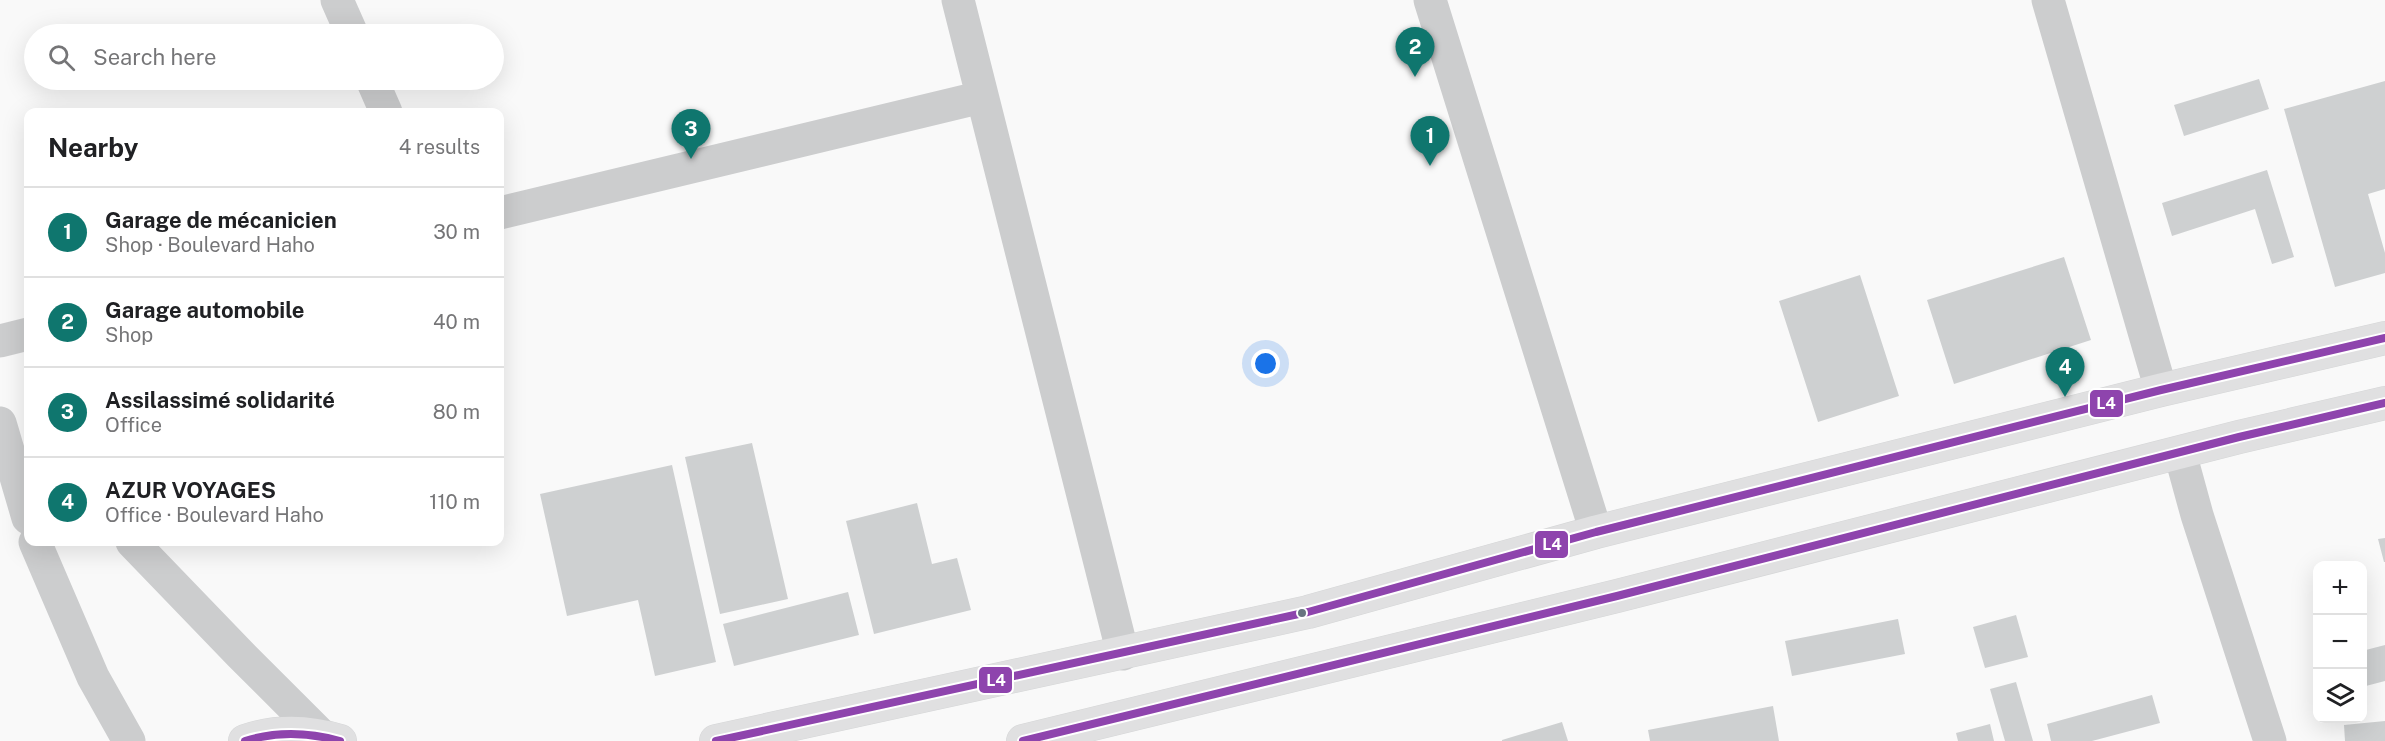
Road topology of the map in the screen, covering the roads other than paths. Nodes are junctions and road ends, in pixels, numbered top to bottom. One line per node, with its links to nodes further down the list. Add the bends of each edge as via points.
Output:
1 (337, 0): 5 (street)
2 (958, 0): 7 (street)
3 (1430, 0): 20 (street)
4 (2049, 0): 13 (street)
5 (348, 24)
6 (376, 90): 8 (street)
7 (982, 97): 9 (street); 23 (street)
8 (384, 108)
9 (504, 212)
10 (24, 335): 12 (street)
11 (2385, 338): 13 (main road)
12 (0, 341)
13 (2161, 390): 20 (main road)
14 (2385, 403): 18 (main road)
15 (0, 411): 17 (street)
16 (0, 423): 19 (street)
17 (24, 435)
18 (2180, 453): 28 (main road); 29 (street)
19 (24, 504)
20 (1596, 532): 23 (main road, via 1308,612)
21 (37, 546): 25 (street, via 93,677)
22 (136, 546): 24 (street, via 240,654)
23 (1123, 654): 27 (main road)
24 (331, 738): 26 (main road, via 291,732)
25 (129, 741)
26 (245, 741)
27 (716, 741)
28 (1023, 741)
29 (2270, 741)

